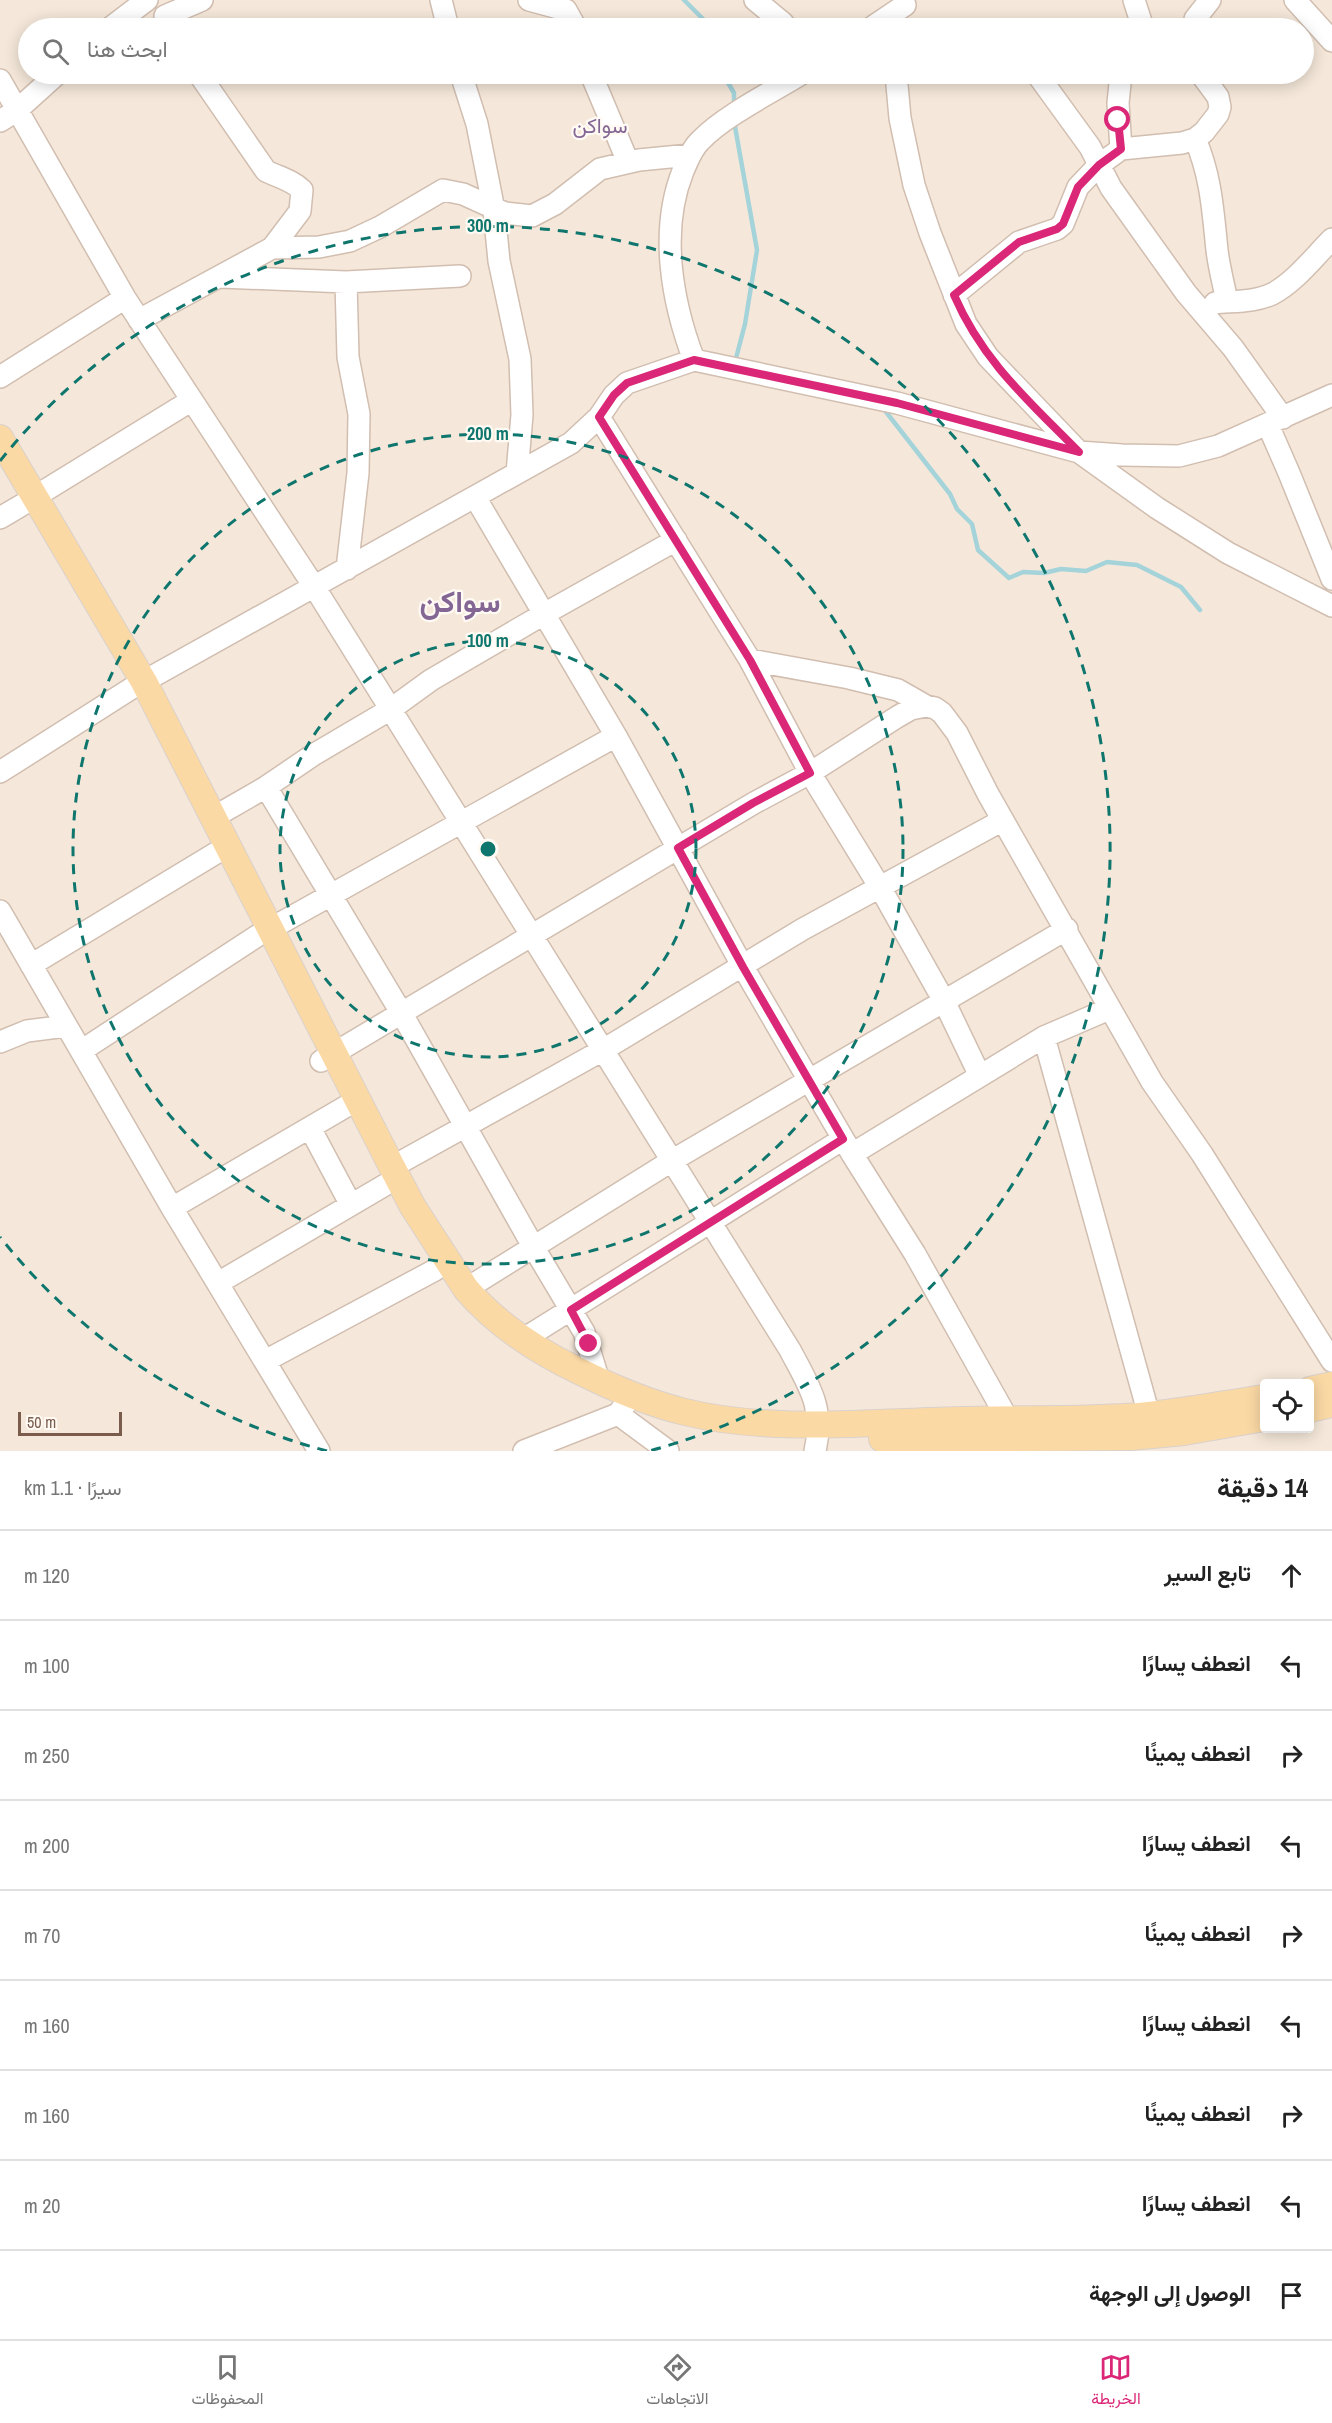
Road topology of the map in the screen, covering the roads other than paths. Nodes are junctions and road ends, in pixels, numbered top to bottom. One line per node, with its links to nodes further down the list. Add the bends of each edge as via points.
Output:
1 (147, 0): 12 (street)
2 (202, 0): 11 (street)
3 (441, 0): 13 (street)
4 (529, 0): 14 (street, via 566,10)
5 (755, 0): 15 (street)
6 (774, 0): 16 (street)
7 (1134, 0): 19 (street)
8 (1210, 0): 20 (street)
9 (1295, 0): 21 (street)
10 (907, 3): 17 (street); 18 (street)
11 (165, 15)
12 (123, 18)
13 (446, 18)
14 (570, 18)
15 (775, 18)
16 (781, 18)
17 (885, 18)
18 (903, 18)
19 (1140, 18)
20 (1196, 18)
21 (1311, 18)
22 (1314, 21): 23 (street)
23 (1332, 41)
24 (0, 80): 34 (street)
25 (45, 84): 34 (street)
26 (207, 84): 42 (street, via 266,171 302,190 300,211)
27 (464, 84): 40 (street, via 477,124)
28 (595, 84): 38 (street)
29 (785, 84): 37 (street, via 715,128)
30 (897, 84): 46 (street, via 914,185)
31 (1044, 84): 39 (street)
32 (1120, 84): 36 (street)
33 (1208, 84): 35 (street, via 1220,107 1214,121)
34 (8, 116): 47 (street)
35 (1195, 139): 36 (street); 48 (street, via 1210,190)
36 (1121, 149): 39 (street)
37 (690, 155): 38 (street); 51 (street, via 675,190 671,239 673,282 681,324)
38 (628, 162): 40 (street, via 600,169 555,204 532,216)
39 (1099, 165): 46 (street, via 1078,187 1063,224 1019,242); 49 (street, via 1110,188)
40 (494, 210): 42 (street, via 463,194 443,190 350,241 319,247); 60 (street, via 499,261 520,359 522,415)
41 (1332, 239): 48 (street, via 1271,294)
42 (272, 248): 44 (street)
43 (460, 276): 45 (street)
44 (220, 277): 45 (street); 50 (street)
45 (346, 282): 65 (street, via 348,357 359,414 358,473)
46 (954, 295): 58 (street, via 966,324 988,357)
47 (125, 298): 50 (street); 52 (street)
48 (1227, 302): 49 (street)
49 (1197, 306): 56 (street, via 1233,348)
50 (139, 320): 54 (street)
51 (694, 360): 55 (street, via 627,383); 58 (street, via 897,403)
52 (0, 377)
53 (1332, 395): 56 (street)
54 (192, 400): 62 (street); 67 (street)
55 (599, 417): 60 (street, via 571,443); 64 (street)
56 (1275, 422): 58 (street, via 1218,446 1179,456); 66 (street, via 1289,472)
57 (0, 438): 62 (main road)
58 (1079, 452): 68 (street, via 1228,553)
59 (0, 466): 62 (main road)
60 (517, 473): 61 (street)
61 (475, 497): 65 (street); 69 (street)
62 (29, 500): 63 (street); 71 (main road)
63 (0, 518)
64 (676, 540): 69 (street); 70 (street)
65 (347, 569): 67 (street)
66 (1332, 579)
67 (315, 588): 71 (street); 73 (street)
68 (1332, 606)
69 (544, 614): 73 (street, via 431,680); 74 (street)
70 (750, 660): 72 (street, via 898,690); 76 (street)
71 (138, 685): 75 (street); 78 (main road); 82 (main road)
72 (926, 706): 76 (street, via 911,709); 79 (street, via 942,713 957,733)
73 (391, 709): 77 (street); 80 (street)
74 (616, 736): 80 (street); 81 (street)
75 (0, 772)
76 (810, 773): 81 (street); 83 (street)
77 (266, 788): 78 (street); 84 (street)
78 (214, 817): 87 (main road)
79 (1003, 820): 83 (street); 86 (street)
80 (461, 824): 84 (street); 88 (street)
81 (678, 848): 88 (street); 90 (street)
82 (216, 853): 87 (main road); 89 (street)
83 (881, 889): 90 (street, via 803,929); 91 (street)
84 (329, 895): 87 (street); 93 (street)
85 (0, 911): 89 (street)
86 (1067, 929): 91 (street); 92 (street)
87 (264, 933): 98 (street); 99 (main road)
88 (532, 934): 93 (street); 97 (street)
89 (31, 966): 94 (street)
90 (743, 967): 97 (street); 101 (street)
91 (944, 1001): 100 (street); 101 (street)
92 (1109, 1009): 95 (street); 118 (street)
93 (402, 1014): 99 (street); 103 (street)
94 (66, 1026): 96 (street, via 27,1031); 98 (street)
95 (1044, 1037): 100 (street); 126 (street)
96 (0, 1042)
97 (603, 1050): 103 (street); 106 (street)
98 (81, 1051): 109 (street)
99 (328, 1058): 102 (main road)
100 (980, 1076): 105 (street)
101 (810, 1081): 105 (street); 106 (street)
102 (350, 1104): 104 (street); 107 (main road)
103 (465, 1126): 107 (street); 111 (street)
104 (310, 1128): 108 (street); 109 (street)
105 (847, 1146): 110 (street); 127 (street, via 915,1254)
106 (673, 1160): 110 (street); 111 (street)
107 (388, 1176): 108 (street); 112 (main road); 114 (main road)
108 (351, 1205): 113 (street)
109 (172, 1208): 113 (street)
110 (710, 1224): 115 (street); 129 (street, via 790,1350 813,1395)
111 (534, 1248): 114 (street); 115 (street)
112 (435, 1270): 117 (street); 124 (main road, via 481,1323 510,1346 558,1375)
113 (218, 1283): 117 (street)
114 (466, 1289): 116 (main road)
115 (571, 1310): 116 (street); 119 (street, via 589,1344)
116 (522, 1340): 119 (main road)
117 (266, 1360): 131 (street)
118 (1332, 1361)
119 (599, 1381): 124 (main road)
120 (1332, 1386): 121 (main road)
121 (1314, 1389)
122 (1260, 1399): 126 (main road)
123 (1332, 1404): 125 (main road)
124 (624, 1405): 129 (main road, via 682,1428 750,1437); 132 (street); 133 (street)
125 (1314, 1408)
126 (1149, 1415): 127 (main road)
127 (1007, 1418): 129 (main road)
128 (1260, 1420): 130 (main road, via 1184,1432)
129 (817, 1438): 130 (main road)
130 (1046, 1445)
131 (319, 1451)
132 (525, 1451)
133 (668, 1451)

